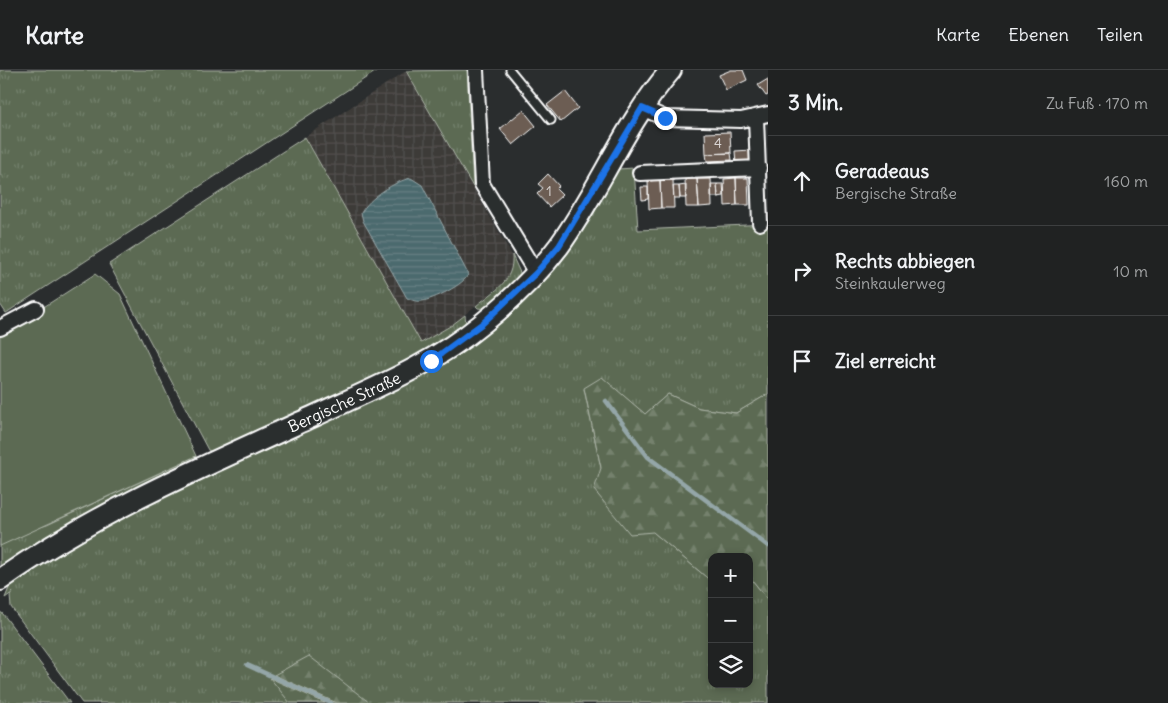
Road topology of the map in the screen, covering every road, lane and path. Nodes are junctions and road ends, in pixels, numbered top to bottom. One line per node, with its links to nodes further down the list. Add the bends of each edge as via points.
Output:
1 (476, 70): 10 (street, via 482,184)
2 (510, 70): 6 (lane)
3 (671, 70): 4 (main road, Bergische Straße)
4 (642, 108): 5 (street, via 665,118 741,120); 10 (main road, Bergische Straße, via 578,217)
5 (762, 116): 7 (street)
6 (551, 120)
7 (759, 168): 8 (street); 9 (street)
8 (640, 173)
9 (760, 223)
10 (536, 273): 13 (main road, Bergische Straße, via 483,323 431,361 111,511 33,556)
11 (36, 309): 12 (street)
12 (0, 328)
13 (0, 580)

